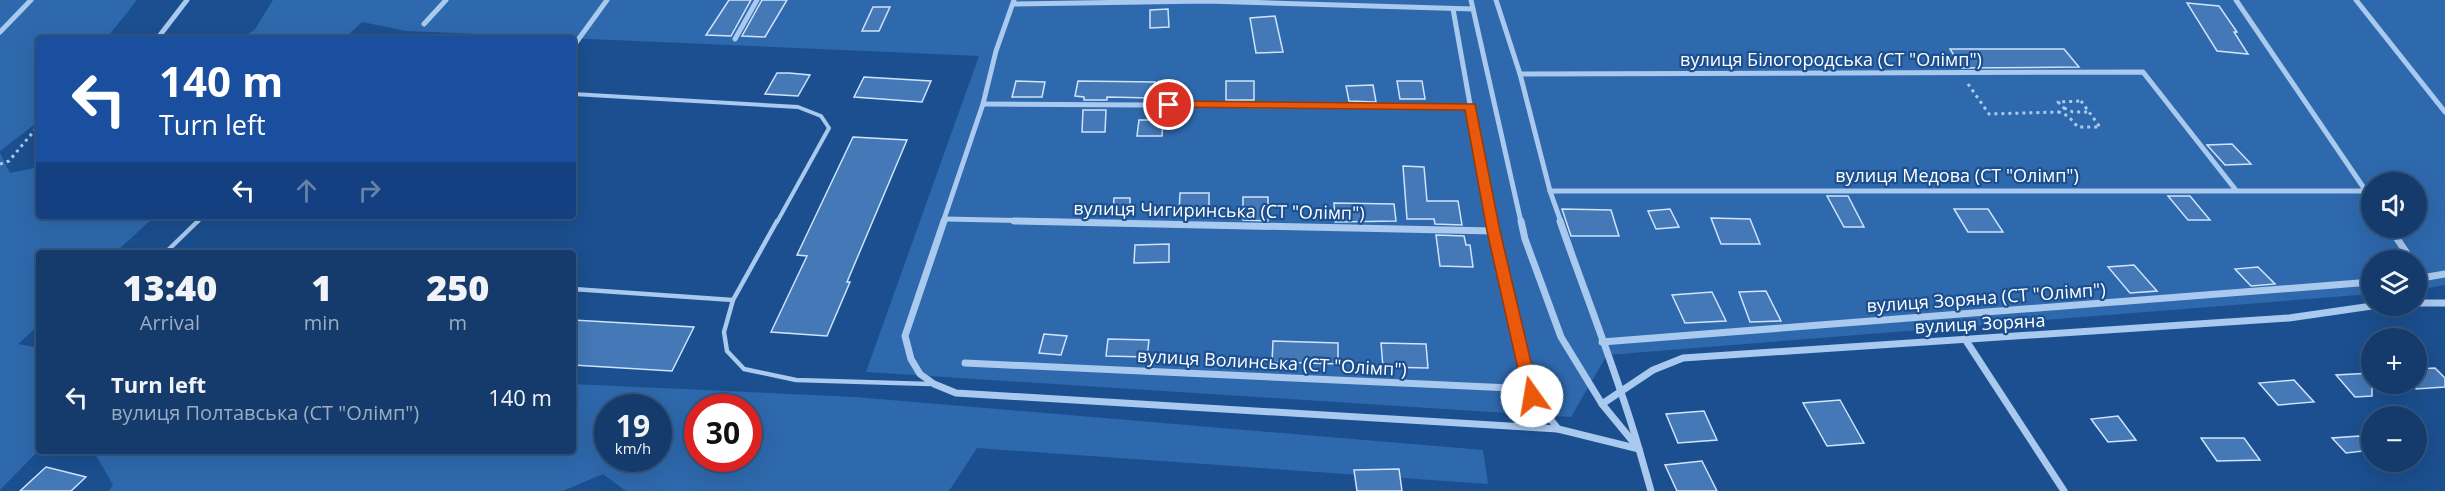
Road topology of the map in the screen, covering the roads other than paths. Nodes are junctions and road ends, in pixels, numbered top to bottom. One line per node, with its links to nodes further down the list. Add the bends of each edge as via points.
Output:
1 (31, 0): 14 (street)
2 (187, 0): 15 (street)
3 (446, 0): 13 (street)
4 (607, 0): 17 (street)
5 (757, 0): 16 (street)
6 (1471, 0): 12 (street)
7 (1496, 0): 18 (street)
8 (2236, 0): 23 (street)
9 (2356, 0): 22 (street)
10 (1013, 2): 11 (street, via 1207,1); 20 (street)
11 (1454, 9): 12 (street); 21 (street)
12 (1473, 9): 45 (street, via 1525,239 1561,337)
13 (424, 24)
14 (0, 32)
15 (159, 36)
16 (735, 39)
17 (576, 43)
18 (1520, 74): 24 (street, вулиця Білогородська (СТ "Олімп"), via 2144,72); 25 (street)
19 (576, 94): 35 (lane, via 798,107 821,116 829,128)
20 (983, 104): 21 (street); 28 (street)
21 (1470, 107): 29 (street)
22 (2445, 112)
23 (2361, 185)
24 (2235, 189): 25 (street, вулиця Медова (СТ "Олімп")); 26 (street, вулиця Медова (СТ "Олімп"))
25 (1550, 190): 40 (street)
26 (2361, 191)
27 (199, 219): 30 (lane)
28 (945, 219): 29 (street, вулиця Чигиринська (СТ "Олімп")); 42 (street, via 905,336 910,363)
29 (1493, 231): 44 (street)
30 (168, 250)
31 (2445, 274): 32 (street)
32 (2427, 278)
33 (2361, 283): 40 (street, вулиця Зоряна (СТ "Олімп"))
34 (576, 289): 35 (lane)
35 (733, 300): 42 (lane, via 724,332 727,351 744,369 796,380)
36 (2427, 303): 37 (street)
37 (2445, 303)
38 (2361, 308): 39 (street, вулиця Зоряна, via 2289,318)
39 (1965, 339): 43 (street, вулиця Зоряна, via 1683,358 1653,370); 49 (street)
40 (1602, 342): 43 (street)
41 (966, 363): 44 (street, вулиця Волинська (СТ "Олімп"), via 1511,388)
42 (930, 384): 46 (street, via 956,393)
43 (1622, 390): 45 (street, вулиця Зоряна); 47 (street)
44 (1532, 396): 46 (street, via 1547,408)
45 (1602, 405): 47 (street)
46 (1558, 429): 47 (street)
47 (1639, 449): 48 (street)
48 (1652, 491)
49 (2064, 491)

